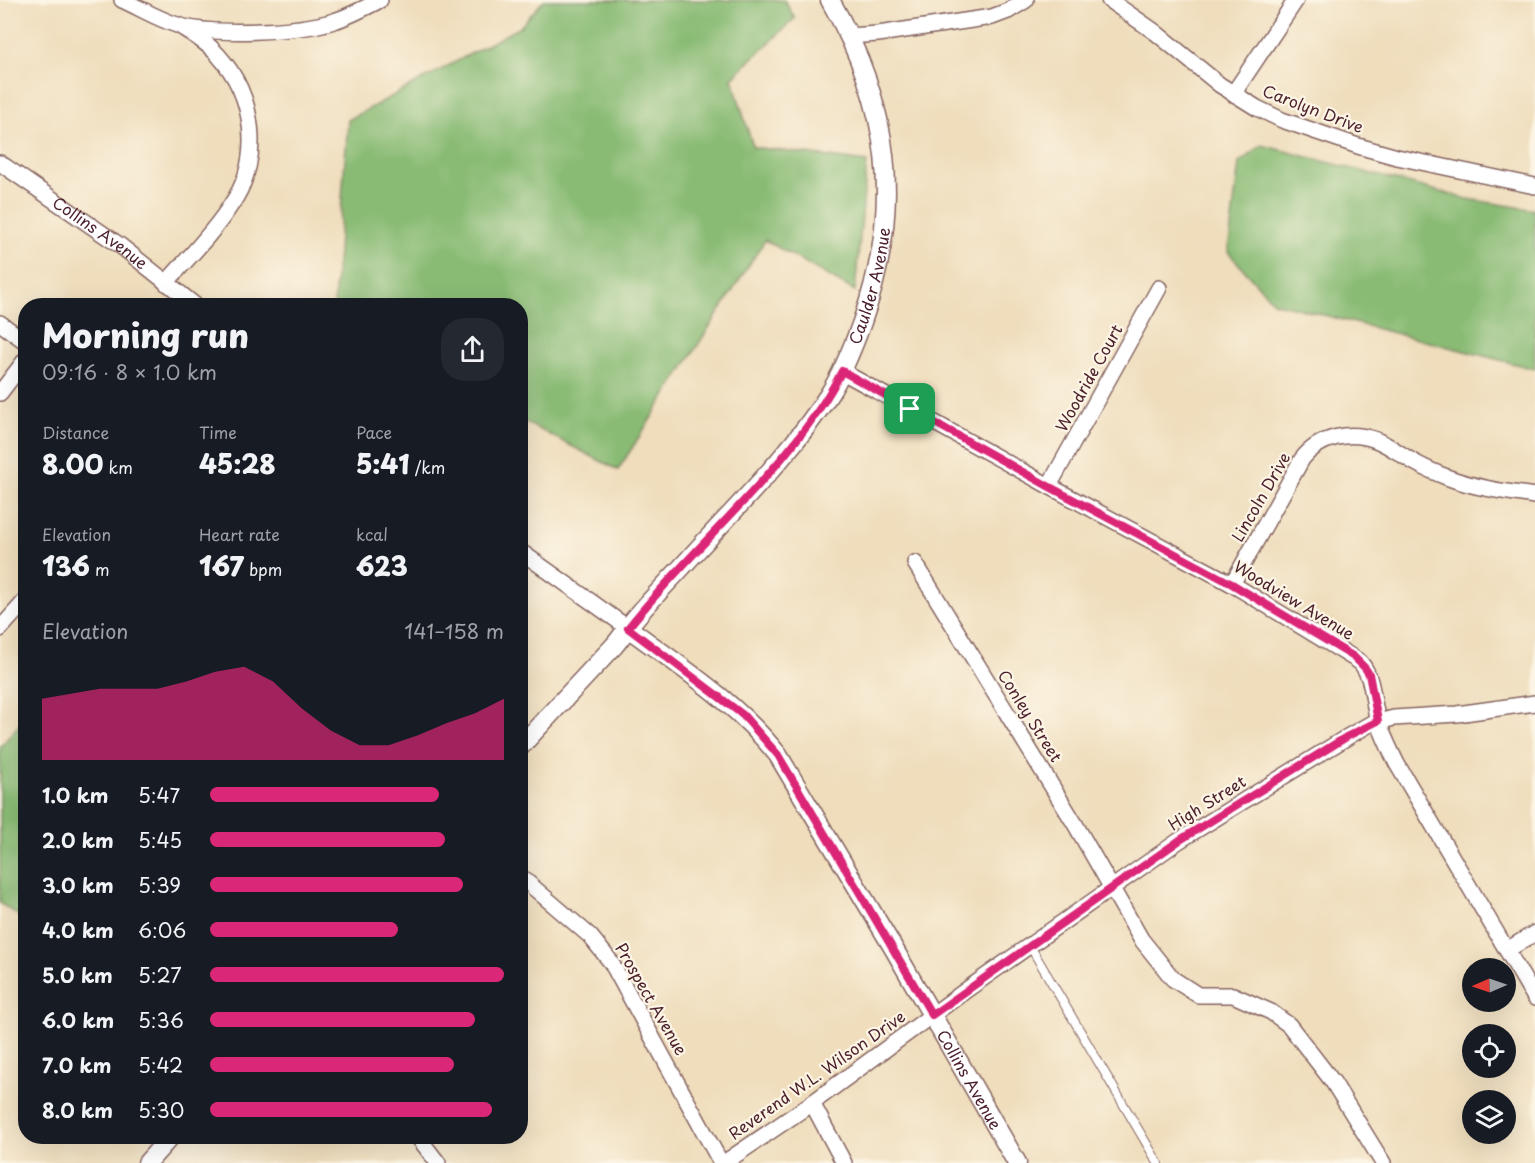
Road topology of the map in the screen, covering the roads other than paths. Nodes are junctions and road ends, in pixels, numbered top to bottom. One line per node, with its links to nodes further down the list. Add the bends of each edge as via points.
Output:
1 (122, 0): 7 (street)
2 (380, 0): 7 (street, via 335,21 294,28 229,31)
3 (830, 0): 8 (street, Caulder Avenue)
4 (1026, 0): 8 (street, via 992,17)
5 (1109, 0): 9 (street, Carolyn Drive)
6 (1296, 0): 9 (street)
7 (178, 25): 12 (street, via 218,55 233,75 248,114 251,147 248,171 231,205)
8 (849, 36): 18 (street, Caulder Avenue, via 877,112 887,190 876,274)
9 (1233, 94): 11 (street, Carolyn Drive, via 1282,120 1358,146)
10 (0, 163): 12 (street, Collins Avenue, via 122,247)
11 (1535, 186)
12 (166, 283): 14 (street, Collins Avenue)
13 (1159, 288): 20 (street, Woodride Court)
14 (186, 298)
15 (0, 323): 16 (street)
16 (18, 336)
17 (18, 369): 19 (street)
18 (842, 371): 20 (street, Woodview Avenue); 26 (street, Caulder Avenue, via 795,441)
19 (0, 393)
20 (1048, 486): 24 (street, Woodview Avenue)
21 (1535, 496): 24 (street, Lincoln Drive, via 1453,480 1377,440 1363,436 1333,438 1302,459)
22 (528, 557): 26 (street, Collins Avenue)
23 (915, 563): 32 (street, Conley Street)
24 (1232, 584): 29 (street, Woodview Avenue, via 1360,662 1369,674)
25 (18, 609): 27 (street)
26 (628, 628): 30 (street, Caulder Avenue); 37 (street, Collins Avenue, via 729,703 773,748)
27 (0, 629)
28 (1535, 703): 29 (street, High Street)
29 (1378, 721): 32 (street, High Street, via 1207,823); 35 (street, Woodview Avenue, via 1397,764)
30 (528, 738)
31 (528, 883): 43 (street, Prospect Avenue, via 590,936 612,962)
32 (1113, 889): 34 (street, High Street); 47 (street, Conley Street, via 1141,939 1173,979 1198,995 1233,995 1289,1025 1333,1082)
33 (1535, 933): 35 (street)
34 (1030, 946): 37 (street, High Street); 46 (lane)
35 (1506, 950): 36 (street, Woodview Avenue)
36 (1535, 998)
37 (932, 1015): 38 (street, Reverend W.L. Wilson Drive); 45 (street, Collins Avenue)
38 (812, 1103): 43 (street, Reverend W.L. Wilson Drive); 44 (street)
39 (164, 1144): 41 (street)
40 (423, 1144): 42 (street)
41 (147, 1163)
42 (438, 1163)
43 (723, 1163)
44 (844, 1163)
45 (1017, 1163)
46 (1158, 1163)
47 (1383, 1163)

